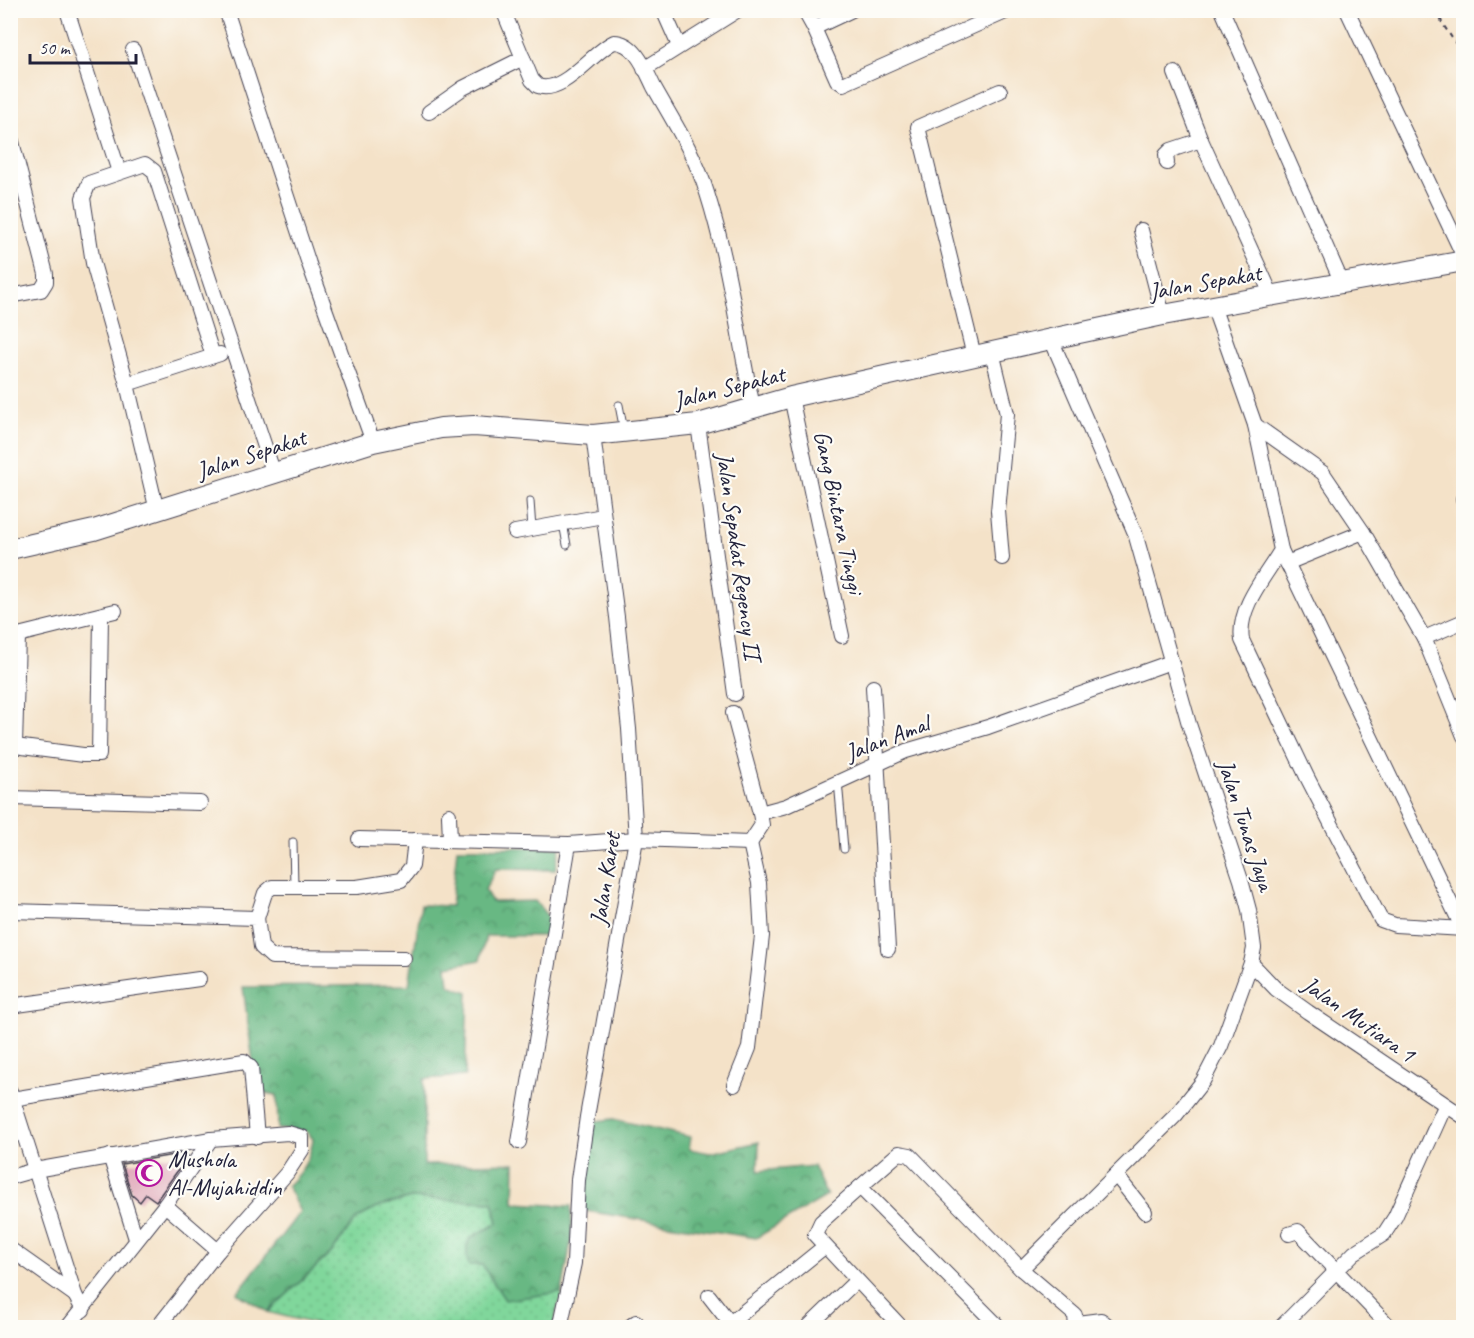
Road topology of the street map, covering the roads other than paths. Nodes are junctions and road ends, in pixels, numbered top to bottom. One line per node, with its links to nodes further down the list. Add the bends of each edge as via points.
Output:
1 (68, 10): 22 (street)
2 (226, 10): 42 (street)
3 (502, 10): 14 (street)
4 (663, 10): 12 (street)
5 (738, 10): 12 (street)
6 (804, 10): 11 (street)
7 (852, 10): 11 (street)
8 (1010, 10): 11 (street, via 843,84 837,80)
9 (1222, 10): 25 (street)
10 (1347, 10): 24 (street)
11 (814, 28)
12 (679, 46): 15 (street)
13 (133, 50): 31 (street)
14 (523, 58): 15 (street, via 534,83 542,88 568,79 614,42 630,47); 18 (street, via 463,88)
15 (644, 69): 37 (street, via 692,156 707,192)
16 (1175, 73): 20 (street)
17 (1000, 91): 32 (street, via 918,128)
18 (429, 112)
19 (10, 134): 26 (street, via 46,274 41,290)
20 (1201, 140): 21 (street, via 1169,152); 27 (street)
21 (1167, 163)
22 (119, 172): 33 (street, via 145,164 154,171); 34 (street, via 92,181 82,198 93,263)
23 (1141, 230): 29 (street)
24 (1464, 259): 25 (main road, Jalan Sepakat)
25 (1342, 283): 27 (main road, Jalan Sepakat)
26 (10, 296)
27 (1272, 296): 28 (main road, Jalan Sepakat)
28 (1213, 306): 29 (main road, Jalan Sepakat); 39 (street)
29 (1163, 315): 30 (main road, Jalan Sepakat)
30 (1051, 339): 32 (main road, Jalan Sepakat); 62 (street, Jalan Tunas Jaya, via 1135,533)
31 (231, 351): 33 (street); 43 (street)
32 (983, 354): 35 (main road, Jalan Sepakat); 54 (street, via 1006,414 998,499)
33 (213, 356): 34 (street)
34 (127, 384): 45 (street)
35 (791, 397): 37 (main road, Jalan Sepakat); 59 (street, Gang Bintara Tinggi)
36 (619, 405): 40 (lane)
37 (753, 407): 38 (main road, Jalan Sepakat)
38 (698, 424): 40 (main road, Jalan Sepakat); 64 (street, Jalan Sepakat Regency II)
39 (1255, 425): 50 (street, via 1323,473); 53 (street)
40 (624, 434): 41 (main road, Jalan Sepakat)
41 (593, 435): 42 (main road, Jalan Sepakat, via 474,426 441,428); 46 (street, Jalan Karet)
42 (372, 442): 43 (main road, Jalan Sepakat)
43 (274, 474): 45 (main road, Jalan Sepakat)
44 (530, 501): 48 (lane)
45 (157, 511): 52 (main road, Jalan Sepakat)
46 (603, 516): 47 (street); 74 (street, Jalan Karet, via 626,707)
47 (563, 523): 48 (street); 51 (lane)
48 (532, 529): 49 (street)
49 (515, 532)
50 (1363, 532): 55 (street); 61 (street)
51 (567, 545)
52 (10, 549)
53 (1281, 550): 55 (street); 84 (street, via 1244,613 1240,629 1307,777 1381,920 1395,925)
54 (1002, 558)
55 (1287, 563): 84 (street)
56 (116, 611): 57 (street)
57 (101, 615): 60 (street); 60 (street, via 99,755 15,746)
58 (1464, 621): 61 (street)
59 (842, 636)
60 (14, 637)
61 (1424, 638): 66 (street)
62 (1171, 662): 67 (street, Jalan Amal); 87 (street, Jalan Tunas Jaya, via 1249,910 1254,935)
63 (873, 687): 67 (street)
64 (735, 694)
65 (733, 713): 71 (street)
66 (1464, 736)
67 (878, 763): 68 (street, Jalan Amal); 85 (street)
68 (838, 781): 71 (street, Jalan Amal, via 786,806); 80 (lane)
69 (10, 798): 70 (street)
70 (200, 802)
71 (760, 813): 78 (street, via 762,825)
72 (449, 815): 76 (street)
73 (359, 839): 75 (street)
74 (636, 839): 78 (street); 79 (street); 120 (street, Jalan Karet, via 586,1117 574,1263)
75 (415, 840): 76 (street); 81 (street, via 412,866 401,880 357,887)
76 (450, 841): 79 (street)
77 (293, 842): 81 (lane)
78 (750, 843): 90 (street, via 759,883 762,936 748,1048)
79 (569, 844): 96 (street)
80 (844, 849)
81 (294, 886): 83 (street, via 270,888)
82 (10, 911): 83 (street)
83 (257, 918): 86 (street, via 261,947 272,957)
84 (1463, 929)
85 (888, 949)
86 (404, 958)
87 (1251, 963): 92 (street, Jalan Mutiara 1, via 1276,989); 99 (street, Jalan Tunas Jaya, via 1221,1046 1203,1081 1176,1115)
88 (199, 979): 89 (street)
89 (10, 1006)
90 (734, 1086)
91 (11, 1095): 94 (street, via 244,1061 251,1068); 98 (street)
92 (1445, 1106): 93 (street, Jalan Mutiara 1); 110 (street, via 1390,1226 1376,1242 1354,1253)
93 (1464, 1117)
94 (258, 1137): 95 (street); 108 (street, via 296,1134 302,1137 304,1145 286,1173)
95 (211, 1139): 97 (street); 102 (street)
96 (519, 1142)
97 (110, 1156): 98 (street); 105 (street)
98 (35, 1170): 100 (street); 112 (street)
99 (1116, 1175): 103 (street); 109 (street, Jalan Tunas Jaya)
100 (10, 1177)
101 (860, 1186): 106 (street, via 818,1225 815,1235); 109 (street, via 899,1153 907,1153); 124 (street)
102 (165, 1205): 105 (street); 108 (street)
103 (1145, 1212)
104 (1288, 1234): 110 (street, via 1298,1231)
105 (136, 1239): 114 (street)
106 (824, 1247): 111 (street); 115 (street)
107 (10, 1249): 112 (street)
108 (218, 1251): 119 (street)
109 (1021, 1269): 116 (street, via 1075,1315)
110 (1336, 1269): 126 (street); 127 (street)
111 (856, 1281): 117 (street); 123 (street)
112 (75, 1295): 114 (street)
113 (709, 1296): 115 (street)
114 (83, 1310): 118 (street)
115 (732, 1325)
116 (1077, 1325): 125 (street, via 1101,1320)
117 (899, 1327)
118 (67, 1328)
119 (156, 1328)
120 (560, 1328)
121 (628, 1328): 122 (street, via 636,1322)
122 (640, 1328)
123 (807, 1328)
124 (1000, 1328)
125 (1111, 1328)
126 (1280, 1328)
127 (1391, 1328)

